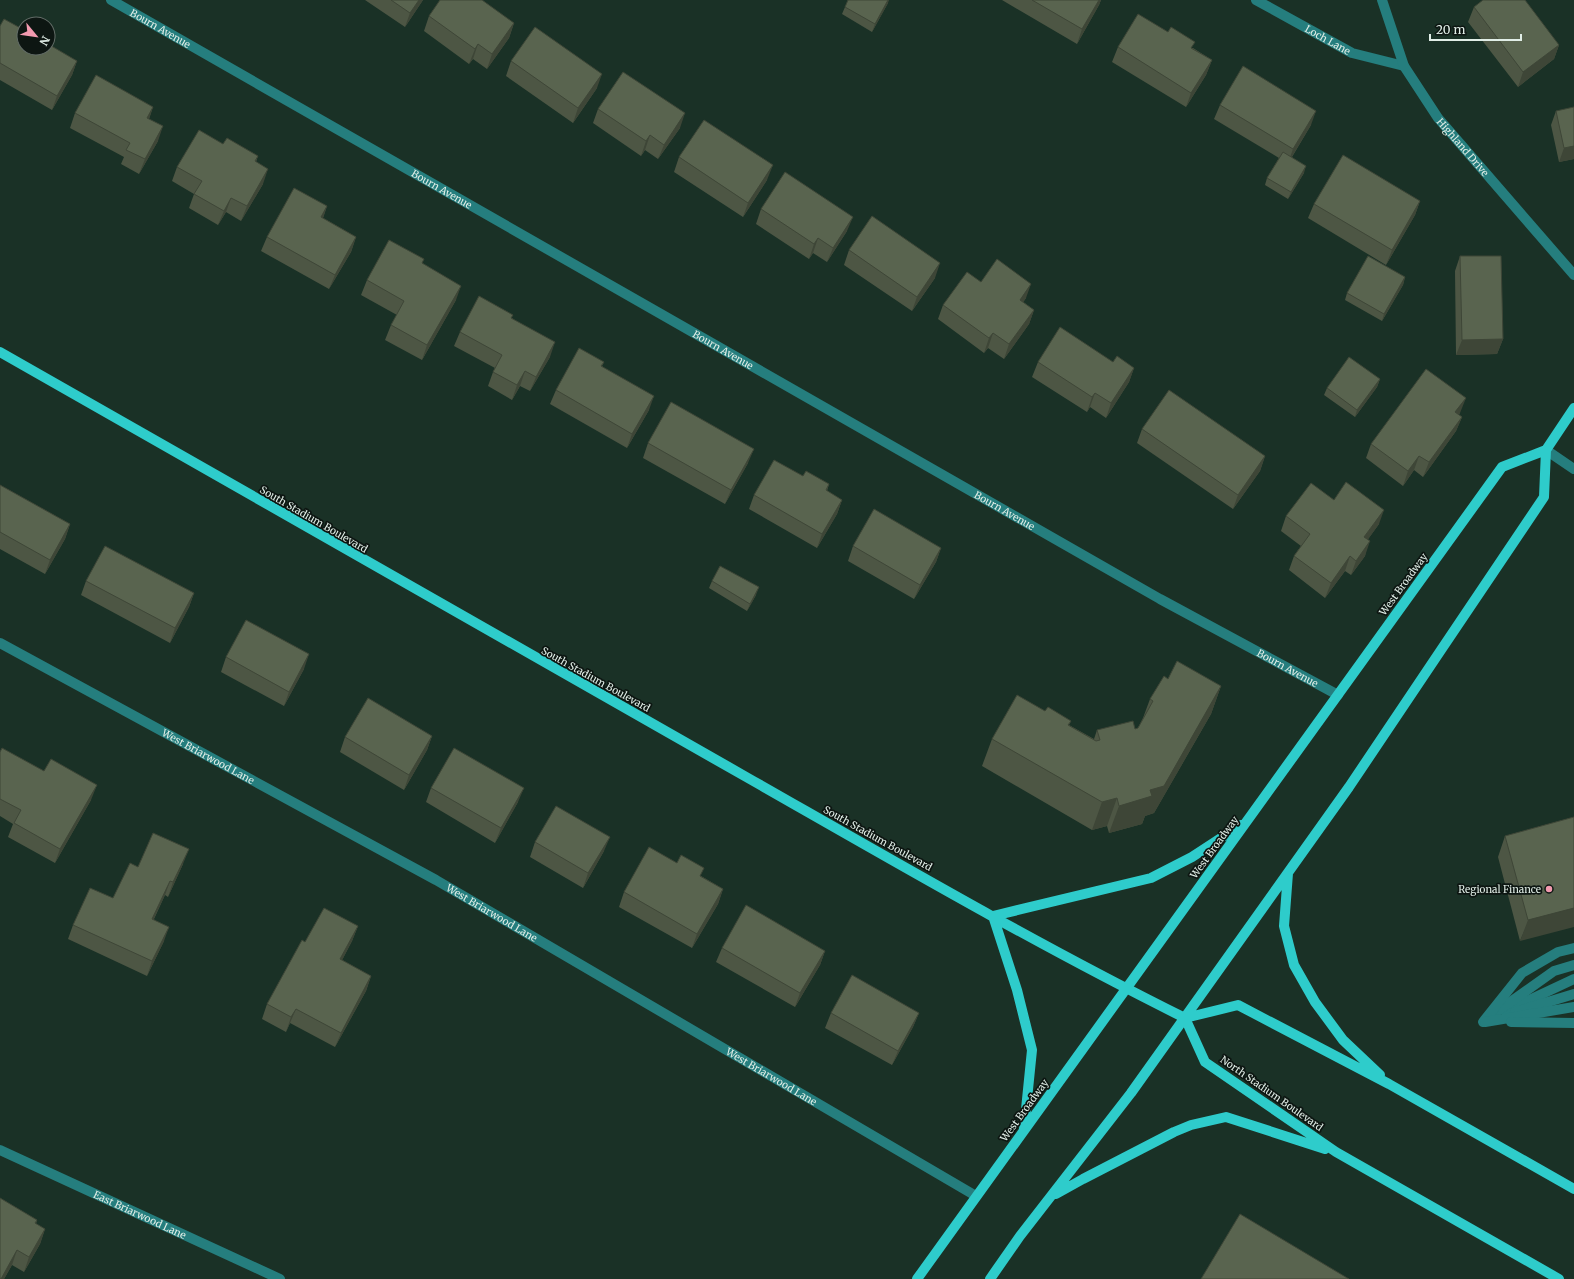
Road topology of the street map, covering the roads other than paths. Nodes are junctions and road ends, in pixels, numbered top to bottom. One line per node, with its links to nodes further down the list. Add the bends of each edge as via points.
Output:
1 (111, 0): 11 (street, Bourn Avenue, via 1153,595)
2 (1256, 0): 4 (street, Loch Lane, via 1352,53)
3 (1382, 0): 4 (street, Highland Drive)
4 (1404, 66): 5 (street, Highland Drive, via 1438,118)
5 (1574, 275)
6 (0, 352): 14 (main road, South Stadium Boulevard, via 442,606)
7 (1574, 408): 8 (main road)
8 (1546, 450): 9 (street); 11 (main road, West Broadway, via 1502,467); 13 (main road, via 1544,497)
9 (1574, 469)
10 (0, 643): 29 (street, West Briarwood Lane, via 436,880)
11 (1338, 695): 12 (main road, West Broadway)
12 (1246, 822): 14 (main road, via 1192,857 1151,878); 18 (main road, West Broadway)
13 (1288, 872): 21 (main road); 24 (main road, via 1284,926 1294,965 1343,1040)
14 (993, 916): 18 (main road, South Stadium Boulevard); 25 (main road, via 1017,990 1032,1050)
15 (1574, 948): 22 (street, via 1558,952 1522,973)
16 (1574, 964): 22 (street, via 1554,971)
17 (1574, 979): 22 (street)
18 (1126, 989): 21 (main road, South Stadium Boulevard); 25 (main road, West Broadway)
19 (1574, 994): 22 (street)
20 (1574, 1007): 22 (street)
21 (1184, 1018): 24 (main road, via 1238,1005); 27 (main road, North Stadium Boulevard, via 1205,1062); 30 (main road, via 1114,1117)
22 (1483, 1022): 23 (street)
23 (1574, 1023)
24 (1389, 1084): 28 (main road)
25 (1024, 1129): 29 (main road, West Broadway)
26 (0, 1150): 31 (street, East Briarwood Lane)
27 (1336, 1152): 30 (main road, via 1226,1117 1191,1125 1174,1132); 34 (main road, North Stadium Boulevard)
28 (1574, 1189)
29 (976, 1196): 32 (main road, West Broadway)
30 (1051, 1197): 33 (main road)
31 (280, 1279)
32 (917, 1279)
33 (990, 1279)
34 (1559, 1279)

